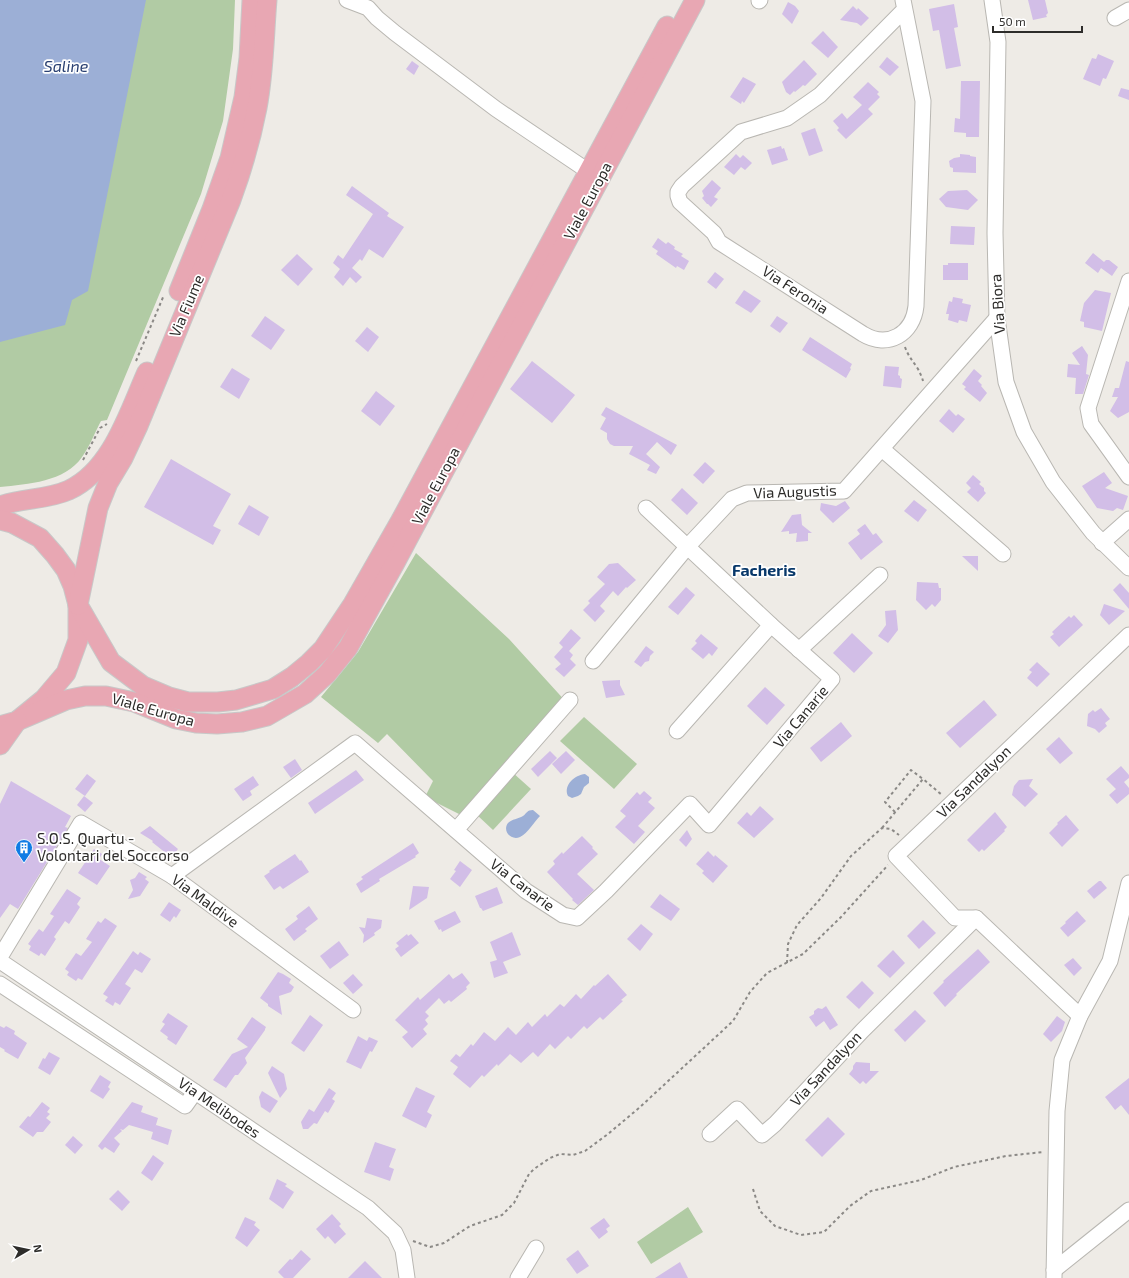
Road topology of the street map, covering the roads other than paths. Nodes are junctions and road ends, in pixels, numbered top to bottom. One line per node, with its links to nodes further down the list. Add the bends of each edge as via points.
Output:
1 (252, 0): 15 (main road, Via Fiume, via 244,97 230,158 212,209 122,428 109,453 81,482 68,490 49,496)
2 (267, 0): 24 (main road, Via Fiume, via 257,107 242,169 138,426 98,508)
3 (347, 0): 10 (street, via 368,8 395,33 496,109)
4 (680, 0): 10 (main road, Viale Europa)
5 (695, 0): 30 (main road, Viale Europa, via 395,563 348,648 327,674 305,694 267,716 242,722 196,723 176,719 134,702 106,696 85,696 66,700)
6 (992, 0): 12 (street, Via Biora, via 998,42 995,233)
7 (903, 5): 7 (street, Via Feronia, via 923,101 915,313 910,326 901,334 891,339 879,340 863,334 719,242 714,233 681,204 678,192 741,132 787,118 820,96)
8 (1129, 10): 9 (street)
9 (1115, 18)
10 (588, 171): 24 (main road, Viale Europa, via 401,520 348,611 323,649 309,663 272,689 236,700 188,702 143,686 111,662)
11 (1129, 281): 14 (street, via 1088,408 1091,424)
12 (997, 318): 13 (street, Via Augustis); 19 (street, Via Biora, via 1006,382 1024,432 1053,482)
13 (882, 449): 20 (street, Via Augustis, via 844,491 747,493 732,499); 21 (street)
14 (1129, 477)
15 (0, 506)
16 (646, 508): 20 (street)
17 (1129, 519): 19 (street)
18 (0, 520): 24 (main road, via 12,523 40,538 55,554 66,570)
19 (1102, 543): 22 (street, Via Biora)
20 (688, 546): 25 (street); 28 (street, Via Augustis)
21 (1003, 554)
22 (1129, 568)
23 (880, 575): 27 (street)
24 (78, 605): 30 (main road, via 78,640 66,672 44,699)
25 (771, 624): 27 (street); 31 (street)
26 (1129, 635): 36 (street, Via Sandalyon, via 896,856 955,918)
27 (799, 650): 33 (street, Via Canarie, via 832,679 709,825 690,804 577,918 563,915 526,891)
28 (593, 661)
29 (570, 700): 33 (street)
30 (8, 723): 32 (main road)
31 (677, 731)
32 (0, 745)
33 (456, 830): 34 (street, Via Canarie, via 355,743)
34 (172, 876): 37 (street, Via Maldive, via 80,823); 40 (street, Via Maldive)
35 (1129, 883): 41 (street, via 1110,961)
36 (976, 918): 41 (street); 43 (street, Via Sandalyon, via 862,1031 770,1128 762,1134 737,1109)
37 (0, 957)
38 (0, 961): 42 (street, Via Melibodes)
39 (0, 984): 42 (street, via 185,1106)
40 (353, 1010)
41 (1080, 1016): 46 (street, via 1062,1060 1057,1111)
42 (195, 1092): 47 (street, Via Melibodes, via 368,1208 395,1233 403,1250)
43 (710, 1134)
44 (1129, 1210): 46 (street)
45 (536, 1248): 48 (street)
46 (1054, 1274)
47 (408, 1278)
48 (518, 1278)

